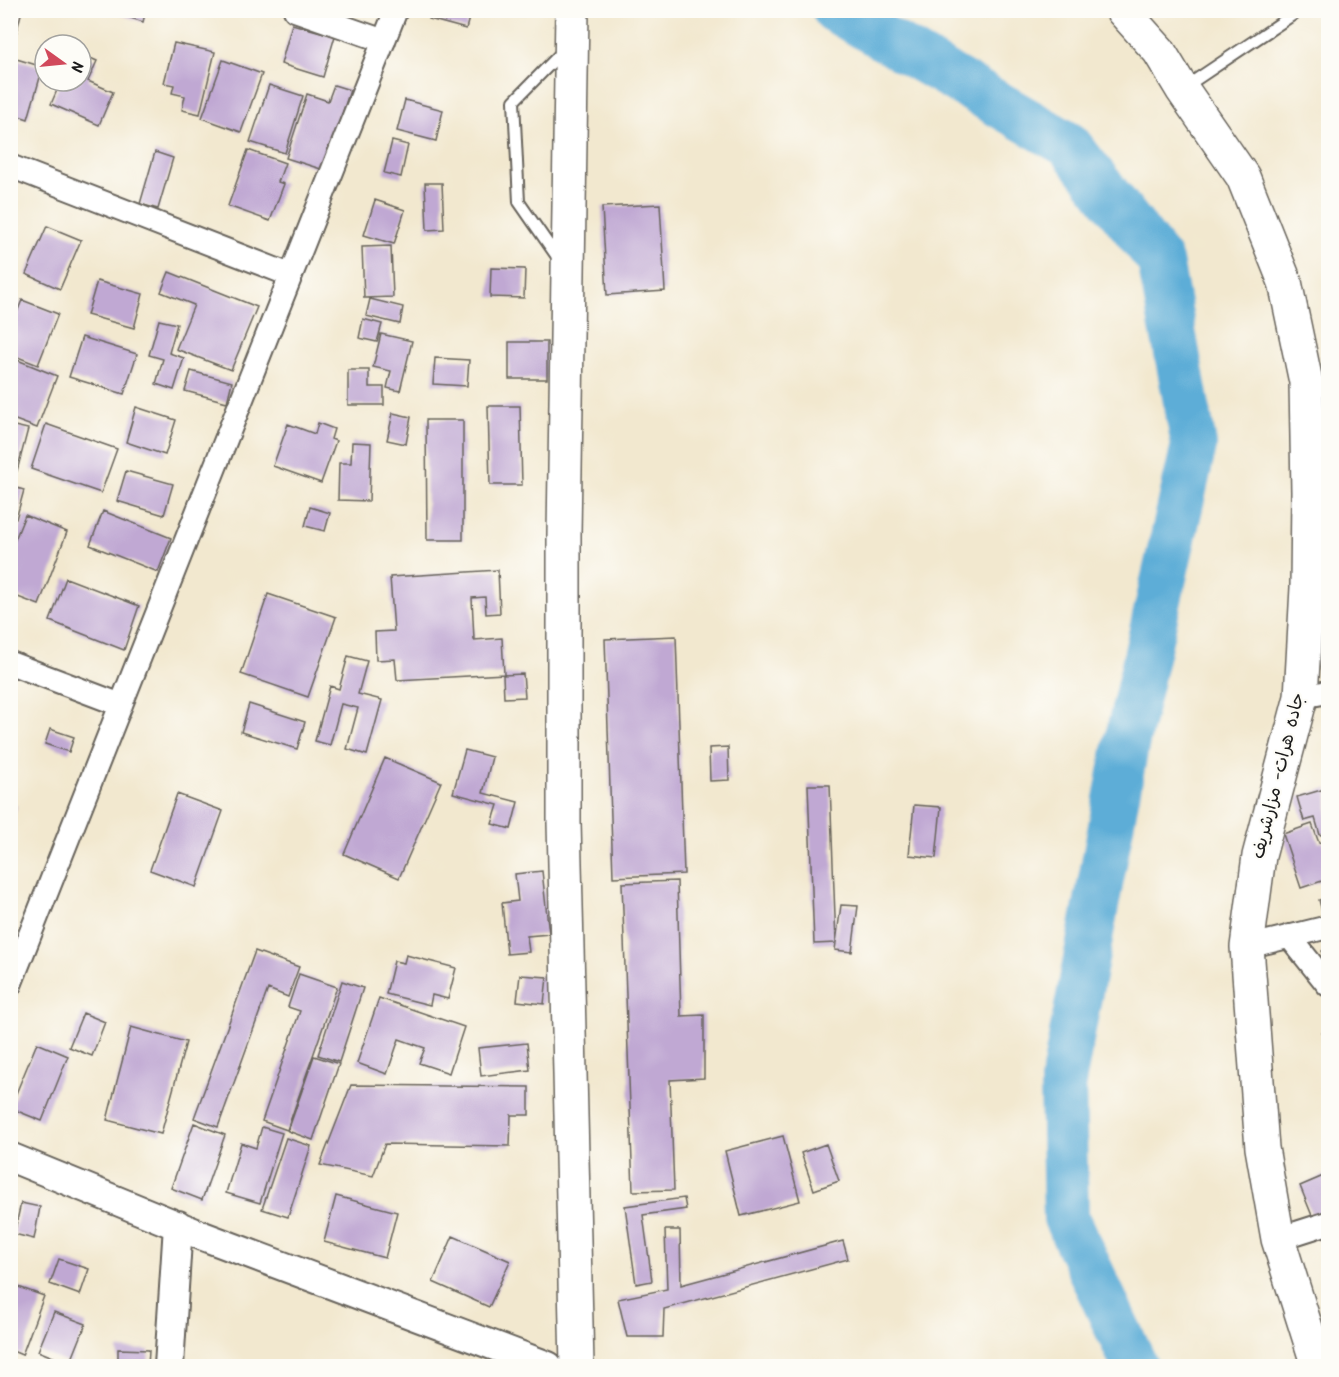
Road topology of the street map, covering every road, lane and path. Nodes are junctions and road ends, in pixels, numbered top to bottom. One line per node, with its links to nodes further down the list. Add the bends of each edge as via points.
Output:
1 (295, 10): 6 (street)
2 (396, 10): 6 (street)
3 (1122, 10): 7 (main road, جاده هرات- مزارشریف, via 1159,51)
4 (1300, 10): 7 (lane)
5 (571, 26): 9 (main road); 9 (lane, via 514,100 519,202)
6 (384, 41): 10 (street)
7 (1182, 89): 12 (main road, جاده هرات- مزارشریف, via 1243,177 1285,282 1306,382 1307,552)
8 (10, 166): 10 (street)
9 (568, 272): 26 (main road, via 564,822)
10 (290, 275): 13 (street)
11 (10, 663): 13 (street)
12 (1315, 694): 16 (main road, جاده هرات- مزارشریف, via 1259,856)
13 (121, 705): 17 (street)
14 (1329, 927): 15 (street)
15 (1289, 936): 16 (street); 18 (street)
16 (1247, 947): 22 (main road, جاده هرات- مزارشریف, via 1262,1148)
17 (10, 984)
18 (1329, 986)
19 (10, 1156): 21 (street)
20 (1329, 1223): 22 (street)
21 (178, 1225): 23 (street); 24 (street)
22 (1278, 1239): 27 (main road, جاده هرات- مزارشریف)
23 (478, 1353): 25 (street)
24 (169, 1366)
25 (548, 1366)
26 (578, 1366)
27 (1318, 1366)

